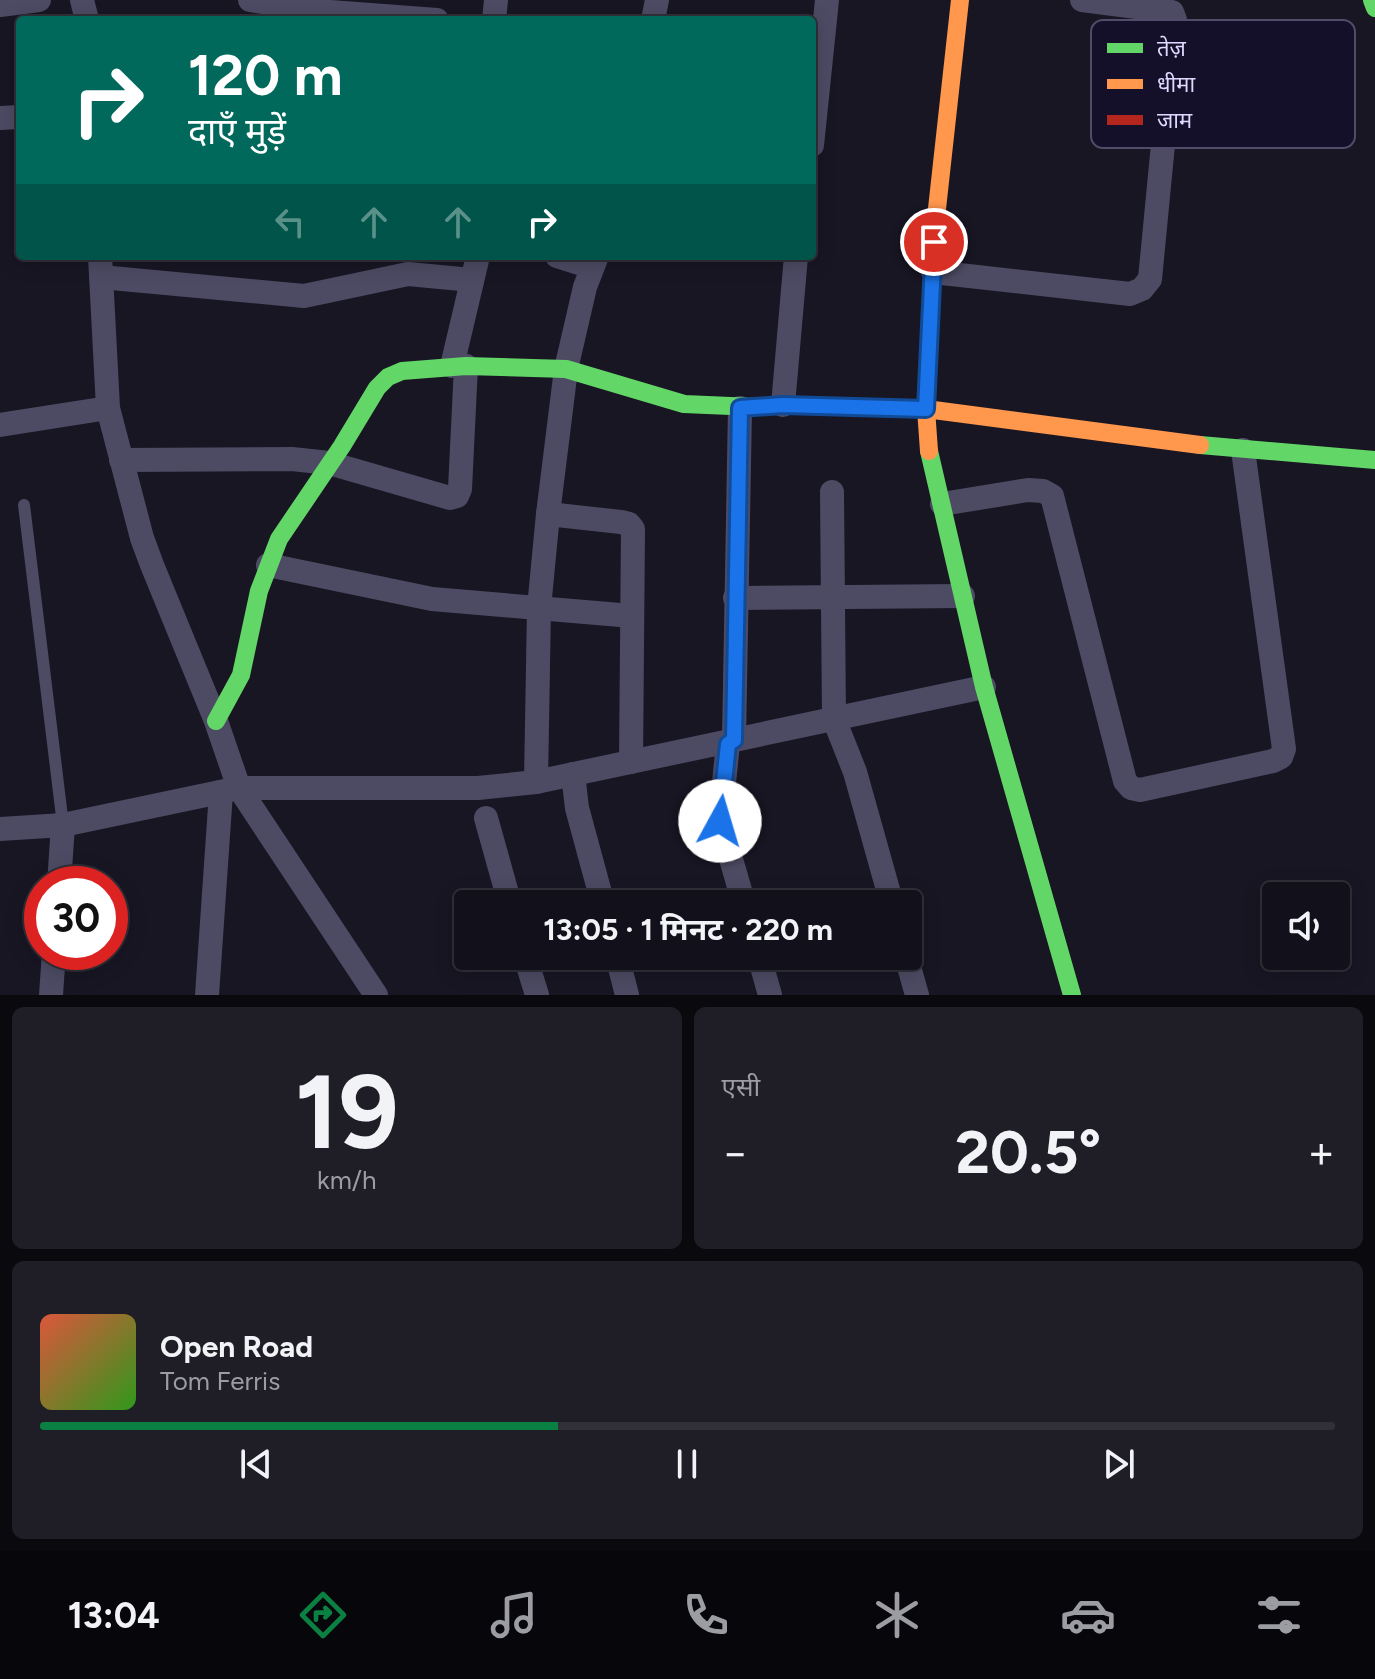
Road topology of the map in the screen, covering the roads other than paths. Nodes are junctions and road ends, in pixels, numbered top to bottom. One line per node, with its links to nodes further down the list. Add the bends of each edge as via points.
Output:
1 (39, 0): 7 (street)
2 (250, 0): 9 (street)
3 (827, 0): 11 (street)
4 (960, 0): 17 (street)
5 (1082, 0): 10 (street, via 1172,12)
6 (1372, 0): 8 (street)
7 (0, 5)
8 (1375, 8)
9 (384, 16)
10 (1175, 20)
11 (816, 106)
12 (1163, 148): 17 (street, via 1150,279 1142,289 1130,294)
13 (477, 260): 18 (street)
14 (796, 260): 21 (street)
15 (595, 261): 20 (street)
16 (100, 266): 18 (street, via 304,296 408,274); 22 (street)
17 (933, 272): 24 (street)
18 (472, 280): 19 (street)
19 (459, 366): 20 (street); 29 (street, via 388,377); 29 (street, via 457,496)
20 (566, 369): 23 (street, via 684,404); 33 (street)
21 (783, 405): 23 (street); 24 (street)
22 (108, 408): 25 (street); 27 (street)
23 (740, 408): 37 (street)
24 (926, 409): 26 (street); 31 (street, via 929,451)
25 (0, 425)
26 (1243, 450): 28 (street); 31 (street, via 1284,749 1273,761 1140,790 1125,781 1052,496 1028,490)
27 (121, 460): 29 (street, via 271,458); 42 (street, via 147,551)
28 (1375, 460)
29 (329, 463): 34 (street)
30 (832, 492): 36 (street)
31 (942, 504): 35 (street)
32 (24, 505): 49 (lane)
33 (548, 514): 38 (street); 39 (street, via 629,524)
34 (268, 565): 38 (street, via 432,599); 42 (street, via 241,675)
35 (963, 596): 36 (street); 40 (street)
36 (832, 597): 37 (street); 41 (street)
37 (735, 598): 43 (street)
38 (539, 608): 39 (street); 46 (street)
39 (632, 616): 44 (street)
40 (984, 687): 41 (street); 68 (street)
41 (834, 719): 43 (street); 55 (street, via 855,772)
42 (216, 721): 47 (street)
43 (734, 740): 44 (street); 54 (street, via 728,744 720,821)
44 (631, 762): 45 (street)
45 (573, 774): 46 (street); 53 (street)
46 (536, 782): 47 (street, via 478,788)
47 (230, 790): 49 (street); 62 (street); 63 (street)
48 (486, 818): 52 (street)
49 (63, 825): 50 (street); 51 (street)
50 (0, 829)
51 (60, 866)
52 (506, 890)
53 (599, 890)
54 (740, 890)
55 (888, 890)
56 (53, 970): 61 (street)
57 (529, 970): 64 (street)
58 (621, 970): 65 (street)
59 (763, 970): 66 (street)
60 (910, 970): 67 (street)
61 (51, 995)
62 (207, 995)
63 (376, 995)
64 (537, 995)
65 (627, 995)
66 (770, 995)
67 (917, 995)
68 (1072, 995)

